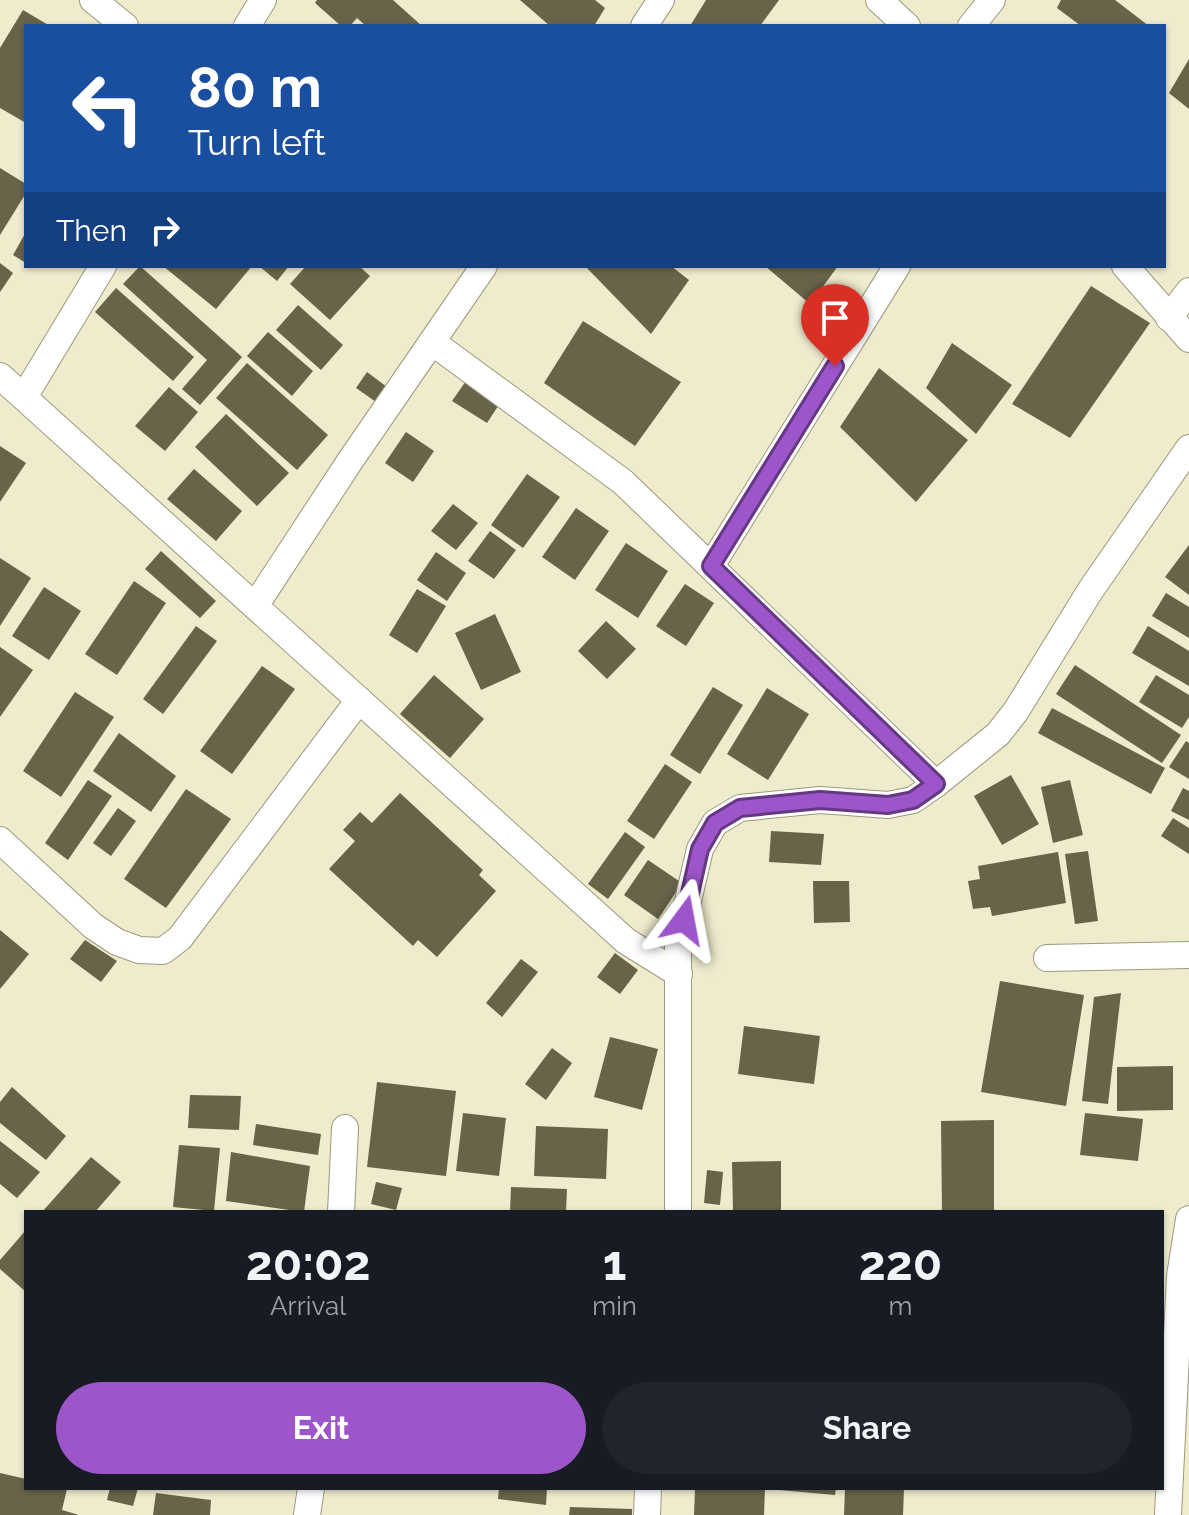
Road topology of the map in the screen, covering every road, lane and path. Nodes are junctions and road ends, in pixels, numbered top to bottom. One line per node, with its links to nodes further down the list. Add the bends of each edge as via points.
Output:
1 (93, 0): 6 (street)
2 (263, 0): 7 (street)
3 (661, 0): 8 (street)
4 (879, 0): 9 (street)
5 (992, 0): 10 (street)
6 (123, 24)
7 (248, 24)
8 (645, 24)
9 (905, 24)
10 (973, 24)
11 (102, 268): 20 (street)
12 (483, 268): 18 (street)
13 (896, 268): 22 (street)
14 (1127, 268): 16 (street)
15 (1189, 291): 16 (street)
16 (1169, 318): 17 (street)
17 (1189, 339)
18 (432, 342): 22 (street, via 623,482); 23 (street)
19 (0, 376): 20 (street)
20 (24, 397): 23 (street)
21 (1189, 448): 25 (street, via 1090,591 1016,711 998,734)
22 (711, 566): 25 (street)
23 (255, 606): 24 (street)
24 (359, 700): 26 (street, via 180,938 163,951 139,950 93,926); 29 (street, via 626,941)
25 (936, 784): 29 (street, via 913,800 888,805 820,800 740,808 715,823 700,849 678,944)
26 (0, 840)
27 (1189, 955): 28 (street)
28 (1047, 958)
29 (679, 974): 32 (street)
30 (345, 1128): 31 (street)
31 (341, 1210)
32 (678, 1210)
33 (1189, 1219): 34 (street)
34 (1171, 1275): 35 (street)
35 (1182, 1372): 40 (street)
36 (311, 1490): 38 (street)
37 (648, 1490): 39 (street)
38 (307, 1515)
39 (647, 1515)
40 (1168, 1515)

